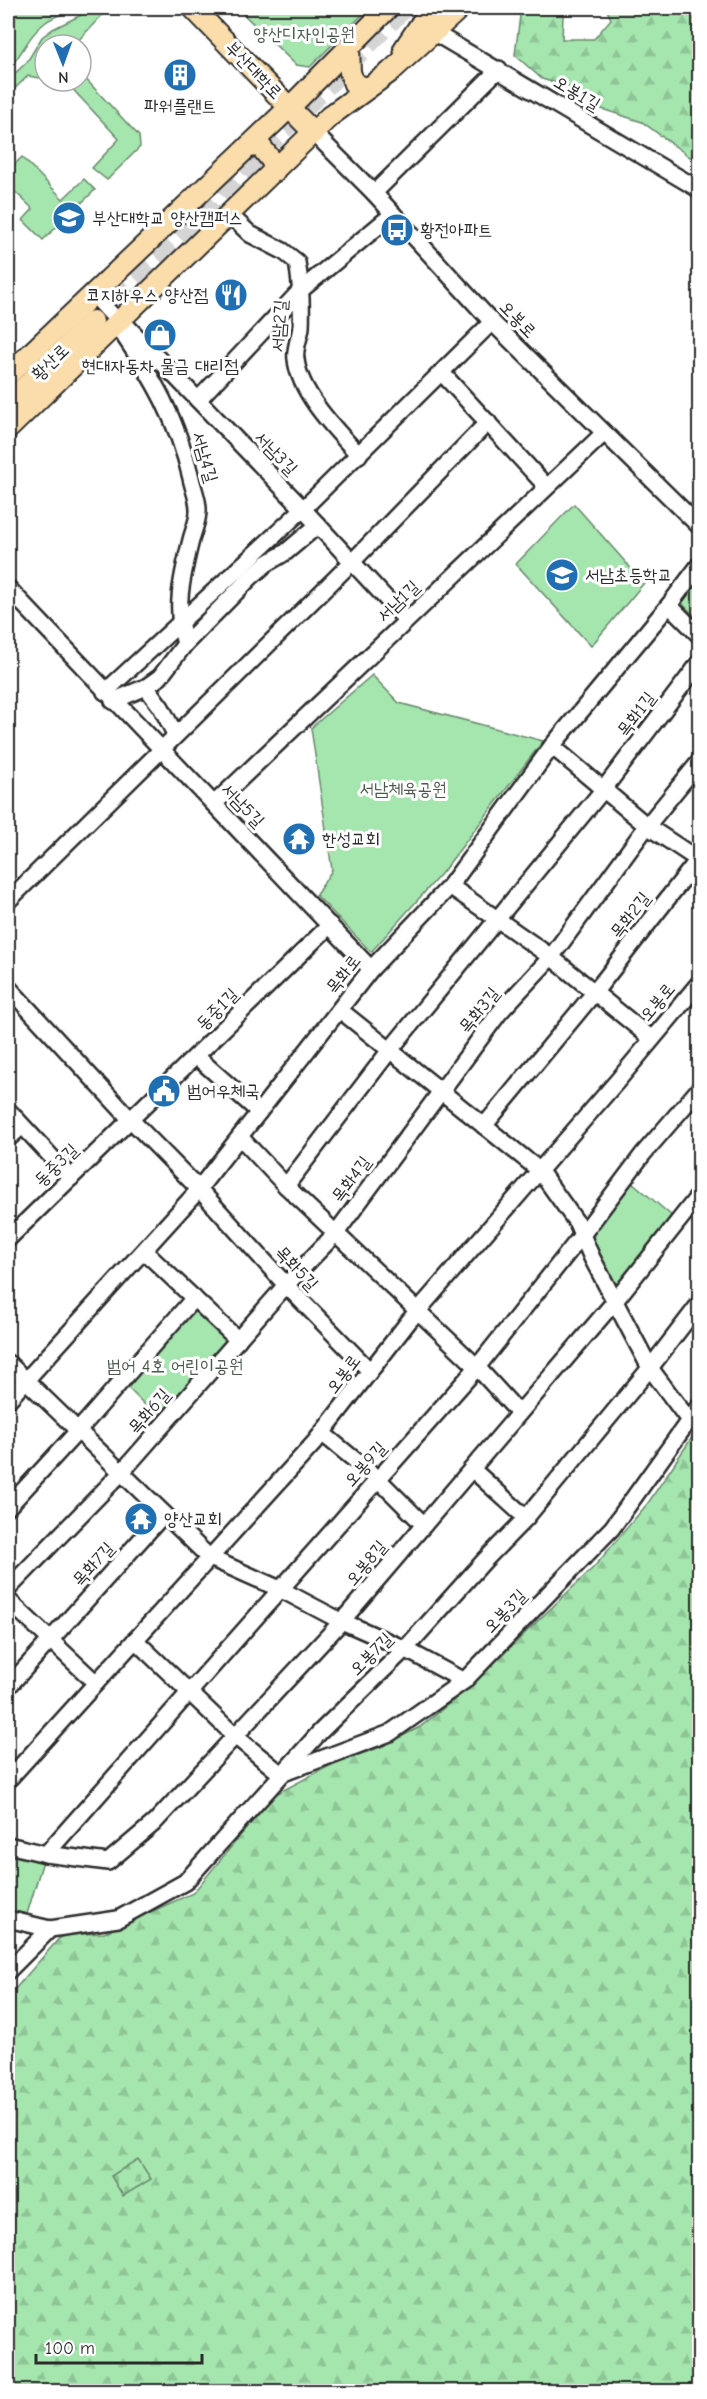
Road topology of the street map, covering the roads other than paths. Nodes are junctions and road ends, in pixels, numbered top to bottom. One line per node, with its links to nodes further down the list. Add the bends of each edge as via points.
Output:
1 (193, 8): 10 (main road, 부산대학로)
2 (388, 8): 6 (main road)
3 (460, 8): 5 (main road)
4 (426, 9): 8 (main road)
5 (433, 32): 7 (street, 오봉1길); 8 (main road)
6 (349, 47): 9 (main road, via 354,84); 10 (main road)
7 (499, 69): 14 (street, 오봉1길); 15 (street)
8 (390, 72): 9 (main road)
9 (368, 88): 11 (main road)
10 (290, 107): 11 (main road, 부산대학로); 12 (main road)
11 (314, 133): 13 (main road); 15 (street, 오봉로)
12 (249, 146): 13 (main road, via 261,147 272,161); 19 (main road)
13 (274, 172): 17 (main road)
14 (699, 190)
15 (374, 193): 16 (street, 오봉로)
16 (393, 214): 18 (street); 21 (street, 오봉로)
17 (230, 215): 18 (street, 서남2길, via 250,234 297,262); 22 (main road)
18 (301, 290): 25 (street); 30 (street, 서남2길, via 295,359 304,383 332,425)
19 (93, 294): 20 (main road); 22 (street)
20 (73, 313): 22 (main road, via 98,308); 24 (main road)
21 (492, 322): 23 (street); 29 (street, 오봉로)
22 (110, 323): 25 (street, 서남3길); 26 (main road, 황산로); 28 (main road); 40 (street, 서남4길, via 151,375 172,416 188,464 198,510 185,566)
23 (442, 373): 27 (street); 30 (street)
24 (8, 375)
25 (198, 400): 32 (street, 서남3길)
26 (8, 403)
27 (488, 422): 31 (street); 35 (street)
28 (8, 429)
29 (603, 434): 31 (street, 서남1길); 34 (street, 오봉로)
30 (359, 455): 32 (street)
31 (546, 486): 39 (street, 서남1길)
32 (303, 509): 33 (street, 서남3길); 40 (street)
33 (318, 525): 35 (street, 서남3길); 42 (street, via 251,577)
34 (699, 527)
35 (352, 562): 39 (street, 서남3길); 46 (street)
36 (699, 564): 38 (street, 목화로)
37 (8, 588): 45 (street, 서남5길)
38 (669, 605): 41 (street); 47 (street, 목화로)
39 (406, 620): 51 (street, 서남1길)
40 (179, 623): 42 (street, 서남4길); 45 (street)
41 (699, 636)
42 (185, 644): 44 (street)
43 (699, 662): 50 (street, 목화1길)
44 (146, 687): 45 (street); 46 (street)
45 (109, 696): 48 (street, 서남5길)
46 (175, 734): 48 (street)
47 (552, 746): 50 (street, 목화2길); 54 (street, 목화로)
48 (160, 749): 51 (street, 서남5길); 55 (street)
49 (699, 761): 52 (street)
50 (603, 790): 52 (street, 목화2길); 56 (street)
51 (214, 804): 57 (street, 서남5길)
52 (647, 826): 53 (street, 목화2길); 58 (street)
53 (699, 859): 62 (street, 목화2길)
54 (450, 885): 56 (street); 59 (street, 목화로)
55 (8, 901)
56 (498, 920): 58 (street); 65 (street)
57 (330, 925): 59 (street, 서남5길); 66 (street, 동중1길)
58 (551, 957): 62 (street); 68 (street, 목화3길, via 499,1013)
59 (371, 969): 63 (street, 목화로)
60 (699, 982): 64 (street, 오봉로)
61 (8, 987): 71 (street)
62 (594, 993): 64 (street); 73 (street)
63 (340, 1010): 65 (street); 70 (street, 목화로)
64 (652, 1039): 76 (street, 오봉로)
65 (390, 1050): 68 (street); 78 (street)
66 (197, 1057): 70 (street); 71 (street, 동중1길)
67 (699, 1088): 82 (street, 오봉9길)
68 (441, 1090): 73 (street); 81 (street, 목화4길)
69 (8, 1110): 72 (street)
70 (259, 1112): 74 (street, 목화로)
71 (131, 1120): 77 (street, 동중3길); 79 (street)
72 (22, 1126): 75 (street); 77 (street)
73 (484, 1126): 76 (street)
74 (240, 1137): 78 (street); 79 (street, 목화로)
75 (8, 1139)
76 (539, 1170): 82 (street); 89 (street, 오봉로)
77 (71, 1178): 83 (street, 동중3길)
78 (286, 1186): 81 (street)
79 (199, 1189): 84 (street, 목화로); 85 (street, 목화5길)
80 (699, 1194): 87 (street, 오봉8길)
81 (336, 1233): 85 (street, 목화4길); 89 (street)
82 (582, 1234): 87 (street); 92 (street, 오봉9길)
83 (8, 1239)
84 (144, 1251): 86 (street); 95 (street, 목화로)
85 (286, 1286): 90 (street, 목화6길); 94 (street, 목화5길)
86 (194, 1298): 90 (street); 100 (street)
87 (615, 1301): 93 (street); 98 (street, 오봉8길)
88 (699, 1303): 93 (street, 오봉7길)
89 (417, 1311): 92 (street); 94 (street, 오봉로)
90 (238, 1340): 103 (street, 목화6길)
91 (8, 1363): 95 (street)
92 (477, 1367): 98 (street); 104 (street, 오봉9길)
93 (650, 1368): 99 (street); 107 (street, 오봉7길)
94 (370, 1371): 101 (street, 오봉로)
95 (24, 1381): 96 (street, 목화로); 100 (street)
96 (8, 1400)
97 (699, 1405): 99 (street, 오봉3길)
98 (519, 1413): 102 (street, 오봉8길)
99 (688, 1419): 117 (street, 오봉3길, via 612,1528)
100 (77, 1432): 103 (street); 105 (street)
101 (322, 1433): 104 (street); 109 (street, 오봉로)
102 (472, 1469): 107 (street); 108 (street, 오봉8길)
103 (121, 1473): 106 (street); 110 (street)
104 (378, 1479): 108 (street); 111 (street, 오봉9길)
105 (8, 1507)
106 (164, 1514): 109 (street); 115 (street, 목화7길)
107 (526, 1518): 116 (street, 오봉7길)
108 (424, 1524): 113 (street, 오봉8길)
109 (210, 1558): 111 (street); 114 (street, 오봉로)
110 (8, 1588)
111 (280, 1589): 113 (street); 120 (street, 오봉9길)
112 (8, 1600): 115 (street)
113 (342, 1621): 116 (street); 121 (street, 오봉8길)
114 (135, 1640): 118 (street, 오봉로); 120 (street)
115 (51, 1641): 118 (street); 119 (street, 목화7길)
116 (405, 1649): 117 (street); 122 (street, 오봉7길)
117 (464, 1681): 122 (street, 오봉3길, via 390,1733)
118 (96, 1683): 123 (street, 오봉로)
119 (8, 1687)
120 (190, 1691): 121 (street); 125 (street, 오봉9길)
121 (235, 1736): 122 (street); 125 (street, 오봉8길, via 154,1823 108,1862)
122 (281, 1774): 127 (street, 오봉7길, via 185,1882 118,1919)
123 (8, 1780)
124 (8, 1845): 125 (street, 오봉8길)
125 (46, 1854)
126 (8, 1919): 127 (street, 오봉7길)
127 (50, 1929): 128 (street)
128 (8, 1971)

